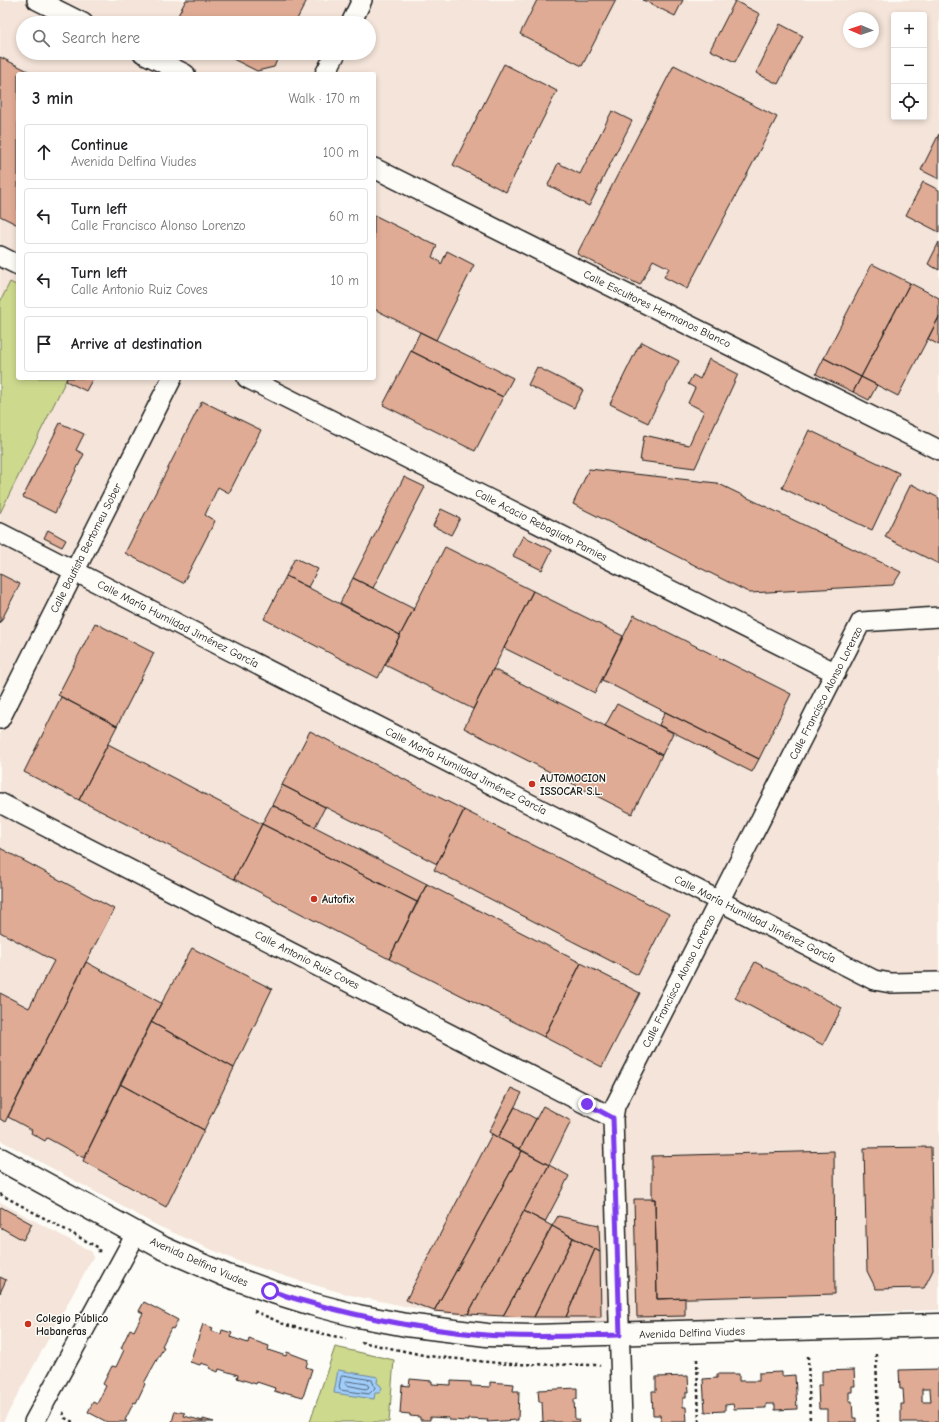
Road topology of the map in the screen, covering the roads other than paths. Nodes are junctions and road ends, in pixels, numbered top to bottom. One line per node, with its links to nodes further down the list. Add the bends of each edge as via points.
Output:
1 (37, 0): 3 (street)
2 (362, 0): 4 (street)
3 (69, 16)
4 (354, 16)
5 (157, 60): 7 (street)
6 (332, 60): 8 (street)
7 (181, 72)
8 (326, 72)
9 (376, 169): 14 (street, Calle Escultores Hermanos Blanco)
10 (0, 256): 11 (street)
11 (16, 264)
12 (171, 380): 16 (street, Calle Bautista Bertomeu Sober)
13 (250, 380): 18 (street, Calle Acacio Rebagliato Pamies)
14 (939, 450)
15 (0, 533): 16 (street, Calle María Humildad Jiménez García)
16 (75, 571): 19 (street, Calle Bautista Bertomeu Sober); 21 (street, Calle María Humildad Jiménez García)
17 (939, 617): 18 (street, Calle Francisco Alonso Lorenzo, via 862,622)
18 (836, 673): 21 (street, Calle Francisco Alonso Lorenzo)
19 (0, 719)
20 (0, 803): 23 (street, Calle Antonio Ruiz Coves)
21 (720, 901): 22 (street, Calle María Humildad Jiménez García, via 880,982); 23 (street, Calle Francisco Alonso Lorenzo, via 615,1106)
22 (939, 982)
23 (613, 1118): 27 (street, Calle Francisco Alonso Lorenzo)
24 (0, 1160): 25 (street, Avenida Delfina Viudes)
25 (136, 1234): 27 (street, Avenida Delfina Viudes, via 224,1275 358,1316 487,1335); 28 (street)
26 (939, 1325): 27 (street, Avenida Delfina Viudes)
27 (620, 1335): 29 (street, Calle Francisco Alonso Lorenzo)
28 (34, 1422)
29 (622, 1422)

